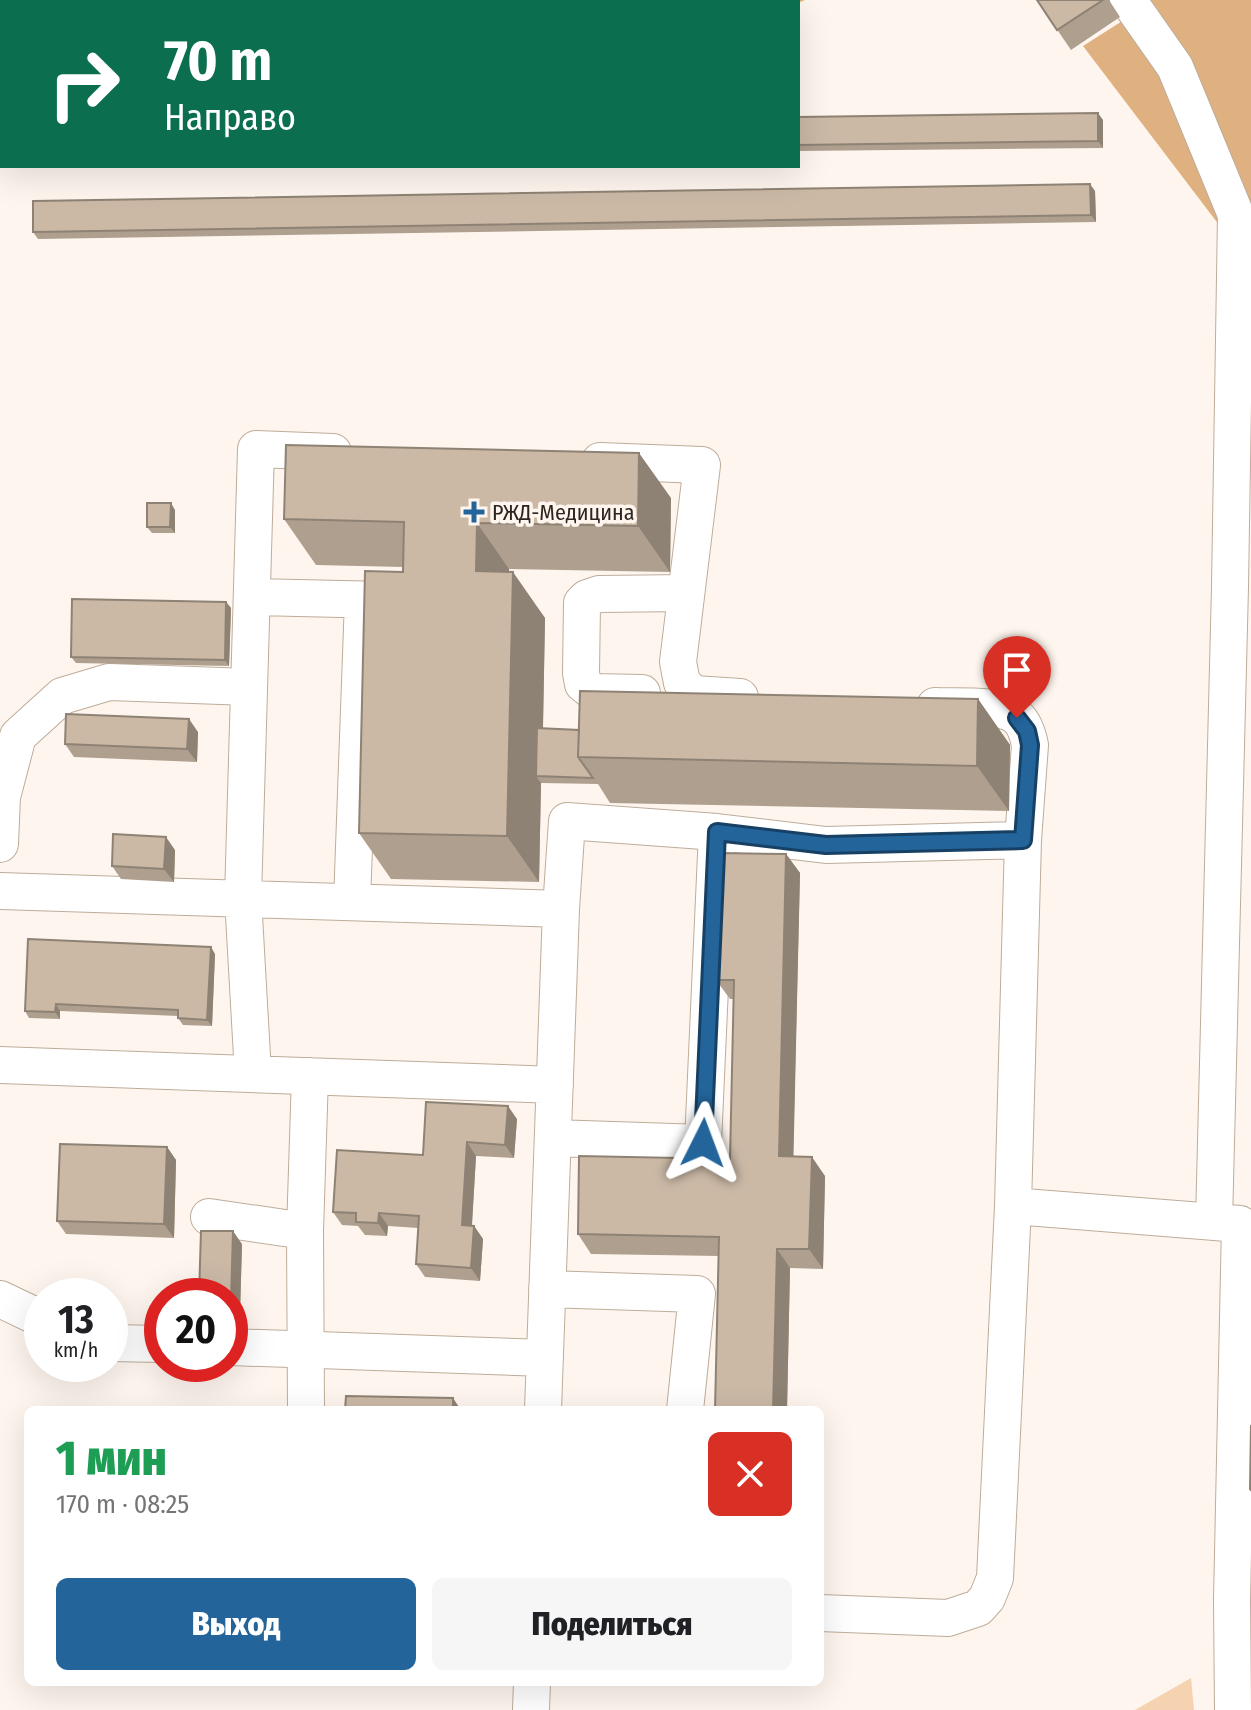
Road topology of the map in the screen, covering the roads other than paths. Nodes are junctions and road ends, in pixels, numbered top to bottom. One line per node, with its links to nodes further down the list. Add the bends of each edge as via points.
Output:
1 (1128, 0): 26 (lane, via 1175,67 1236,215)
2 (367, 453): 5 (lane, via 256,449)
3 (575, 460): 4 (lane, via 702,465)
4 (686, 593): 9 (lane, via 678,662 682,683); 9 (lane, via 587,598 582,603 581,673 583,684 593,692)
5 (252, 597): 6 (lane); 8 (lane)
6 (363, 600): 7 (lane); 17 (lane)
7 (421, 601)
8 (249, 687): 14 (lane, via 109,682 62,696 18,736 2,797); 16 (lane)
9 (694, 694): 10 (lane)
10 (769, 698)
11 (907, 704): 13 (lane, via 999,708 1017,718 1030,745)
12 (717, 832): 13 (lane, via 826,845); 18 (lane, via 567,821); 23 (lane, via 703,1143)
13 (1023, 840): 24 (lane)
14 (0, 844)
15 (0, 891): 16 (lane)
16 (243, 898): 17 (lane); 20 (lane)
17 (352, 902): 18 (lane)
18 (561, 909): 22 (lane)
19 (0, 1065): 20 (lane)
20 (253, 1074): 21 (lane)
21 (310, 1076): 22 (lane); 27 (lane)
22 (555, 1085): 23 (lane)
23 (553, 1138): 28 (lane)
24 (1013, 1206): 26 (lane); 38 (lane, via 995,1578 987,1598 978,1608 948,1618)
25 (209, 1217): 27 (lane)
26 (1214, 1222): 37 (lane, via 1240,1224)
27 (305, 1231): 32 (lane)
28 (547, 1289): 33 (lane); 36 (lane, via 697,1294)
29 (0, 1299): 30 (lane)
30 (24, 1310)
31 (248, 1348): 32 (lane)
32 (305, 1350): 33 (lane); 34 (lane)
33 (545, 1358): 35 (lane)
34 (306, 1406)
35 (543, 1406)
36 (685, 1406)
37 (1241, 1602): 41 (lane)
38 (824, 1613)
39 (532, 1686): 40 (lane)
40 (531, 1710)
41 (1233, 1710)

